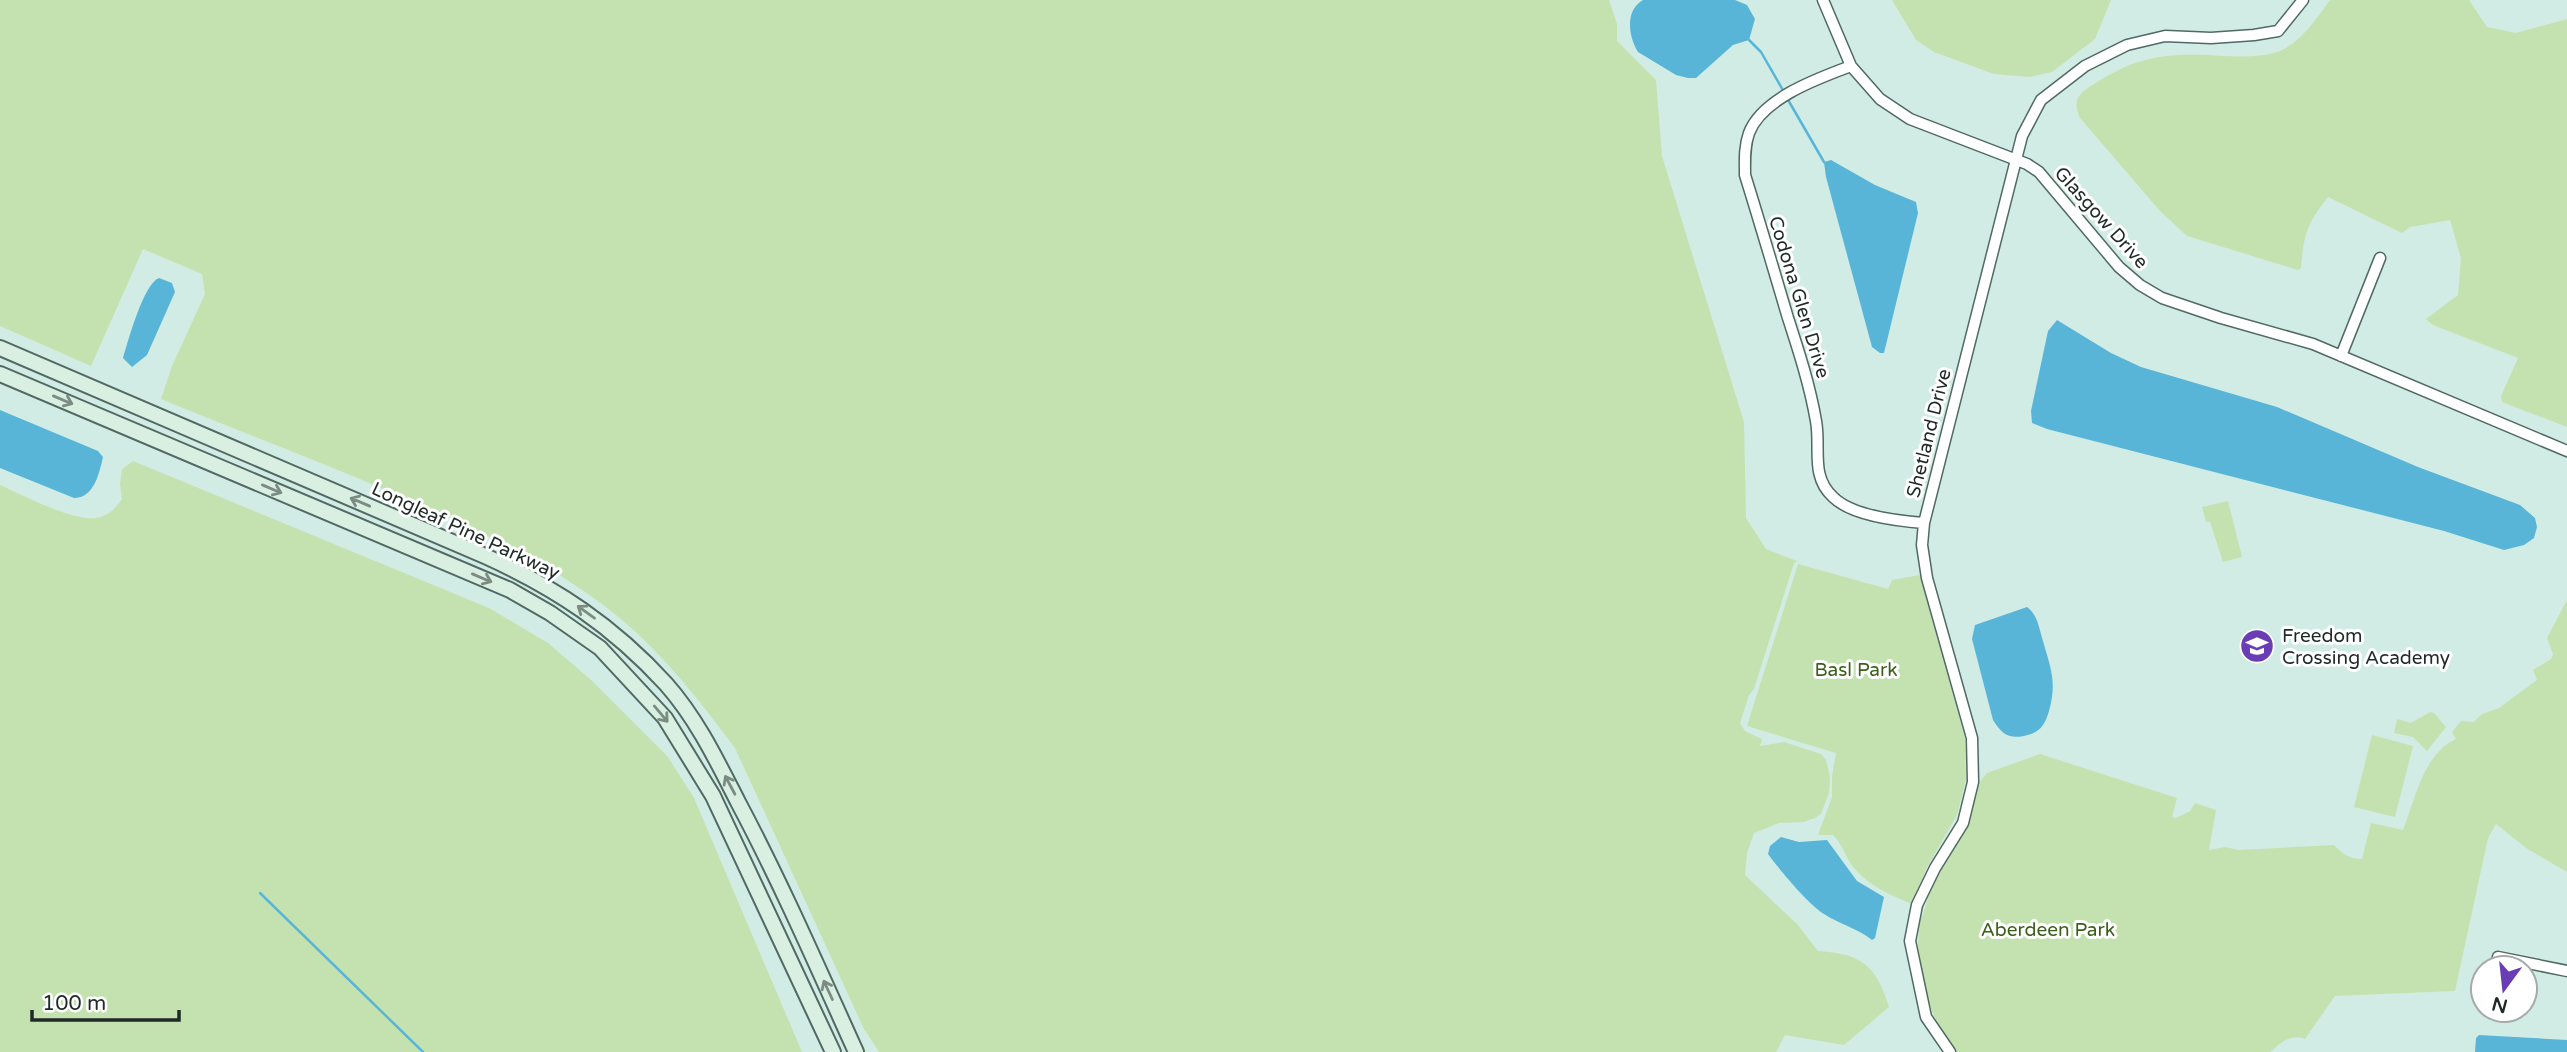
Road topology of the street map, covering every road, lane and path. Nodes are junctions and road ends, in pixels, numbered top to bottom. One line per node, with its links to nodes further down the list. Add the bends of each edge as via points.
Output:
1 (1823, 0): 3 (street, Glasgow Drive)
2 (2303, 0): 4 (street, Shetland Drive, via 2278,31 2211,38 2165,36 2127,45 2085,66 2041,100)
3 (1851, 66): 4 (street, Glasgow Drive, via 1880,99 1910,119); 10 (street, Codona Glen Drive, via 1816,79 1766,108 1750,130 1744,152 1745,175 1805,373 1817,425 1821,482 1833,498 1863,512)
4 (2016, 159): 7 (street, Glasgow Drive, via 2039,172 2119,267 2140,285 2162,298); 10 (street, Shetland Drive)
5 (2380, 258): 7 (street)
6 (0, 348): 15 (main road, Longleaf Pine Parkway, one-way to 6, via 765,852 704,735 667,685 611,630 529,576)
7 (2341, 356): 9 (street, Glasgow Drive)
8 (0, 374): 14 (main road, Longleaf Pine Parkway, one-way to 14, via 510,590 600,648 665,718 713,796)
9 (2567, 451)
10 (1924, 523): 13 (street, Shetland Drive, via 1927,578 1972,738 1973,782 1963,823 1917,905 1910,941 1926,1017)
11 (2539, 965): 12 (street)
12 (2567, 971)
13 (1946, 1051)
14 (833, 1052)
15 (856, 1052)

